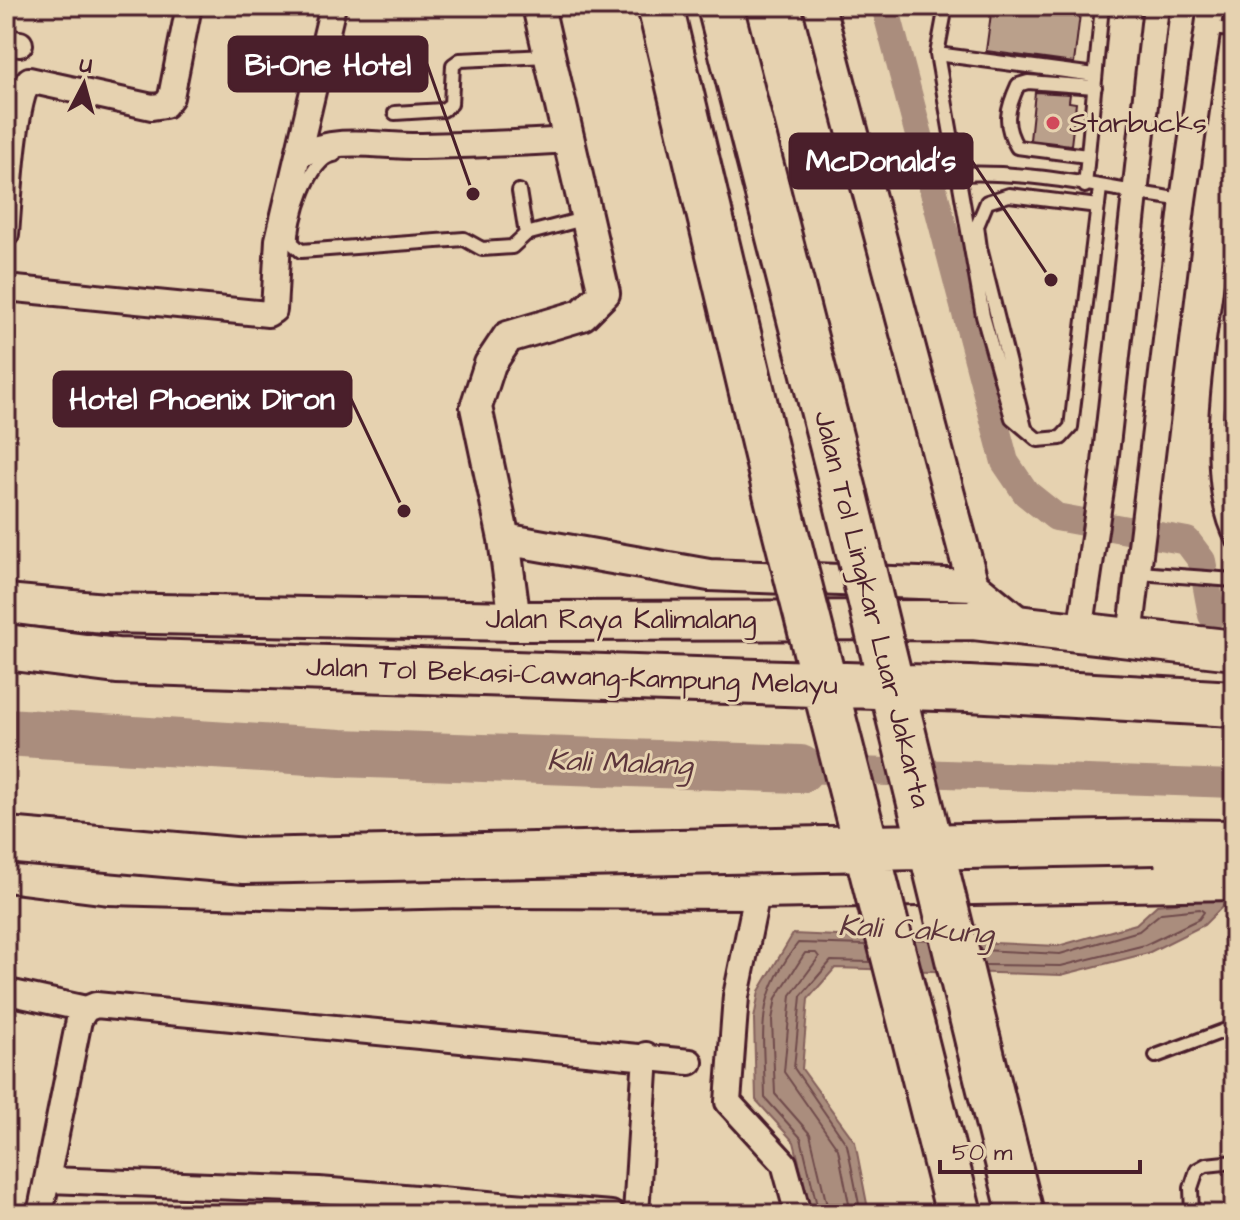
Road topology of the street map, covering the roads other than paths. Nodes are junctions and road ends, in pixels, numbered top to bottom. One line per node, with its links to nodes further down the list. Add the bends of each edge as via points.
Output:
1 (189, 6): 28 (street, via 165,105 152,107 29,80 12,163)
2 (333, 6): 18 (street)
3 (538, 6): 14 (street)
4 (660, 6): 65 (highway, bridge, via 780,510)
5 (720, 6): 31 (highway, Jalan Tol Lingkar Luar Jakarta)
6 (747, 6): 31 (highway)
7 (819, 6): 38 (street)
8 (946, 6): 13 (lane)
9 (1102, 6): 15 (lane)
10 (1156, 6): 24 (street)
11 (1209, 17): 12 (lane); 25 (street)
12 (1234, 30)
13 (937, 54): 15 (lane); 20 (lane)
14 (550, 56): 16 (lane, via 460,60 453,65 451,104 443,110); 17 (street)
15 (1095, 81): 19 (lane); 19 (lane, via 1018,85 1007,130 1017,147)
16 (395, 113)
17 (572, 144): 18 (street, via 338,142); 27 (street); 29 (lane, via 326,156 317,163 297,208 291,235 301,251 464,239 482,249 512,247)
18 (300, 155): 32 (street, via 277,246 277,303 268,314)
19 (1087, 156): 21 (lane)
20 (958, 174): 21 (lane); 33 (lane, via 983,316 1012,418)
21 (1085, 186): 22 (lane)
22 (1100, 188): 24 (lane); 26 (lane)
23 (519, 191): 29 (lane)
24 (1134, 193): 25 (lane); 42 (street, via 1094,557)
25 (1183, 200): 36 (street, via 1147,507)
26 (1098, 206): 33 (lane, via 1071,427 1061,438 1038,440); 33 (lane, via 996,197 978,217 980,248)
27 (589, 217): 29 (lane); 34 (street, via 604,293 582,315 508,337 490,364 476,407)
28 (6, 234)
29 (526, 234)
30 (1234, 268): 35 (lane, via 1214,461 1222,521)
31 (790, 281): 58 (highway, Jalan Tol Lingkar Luar Jakarta, bridge)
32 (6, 288)
33 (1026, 431)
34 (504, 539): 38 (street, via 709,575); 40 (street)
35 (1234, 542)
36 (1146, 571): 37 (lane); 43 (street)
37 (1232, 580)
38 (973, 585): 41 (street)
39 (6, 604): 40 (main road, Jalan Raya Kalimalang, via 105,613)
40 (515, 621): 41 (main road, Jalan Raya Kalimalang, via 934,619)
41 (1022, 625): 42 (main road, Jalan Raya Kalimalang)
42 (1080, 632): 43 (main road, Jalan Raya Kalimalang)
43 (1130, 637): 45 (main road, Jalan Raya Kalimalang)
44 (6, 647): 46 (highway, Jalan Tol Bekasi–Cawang–Kampung Melayu, bridge, via 117,661 969,689)
45 (1234, 650)
46 (1234, 704)
47 (6, 840): 48 (highway, bridge, via 245,861)
48 (1234, 843)
49 (6, 872): 51 (main road, via 109,885 336,891)
50 (1234, 880): 51 (main road)
51 (758, 889): 64 (street, via 736,996 728,1102 784,1163)
52 (8, 992): 53 (street)
53 (86, 1009): 55 (street, via 96,1005); 60 (street, via 79,1020)
54 (1234, 1027): 56 (lane)
55 (646, 1055): 57 (street); 63 (street)
56 (1156, 1056)
57 (690, 1062)
58 (991, 1096): 66 (highway, Jalan Tol Lingkar Luar Jakarta); 67 (highway)
59 (1234, 1162): 68 (lane, via 1206,1165 1193,1176)
60 (48, 1180): 61 (street); 62 (street, via 319,1190)
61 (40, 1214)
62 (611, 1214)
63 (636, 1214)
64 (798, 1214)
65 (959, 1214)
66 (1021, 1214)
67 (1050, 1214)
68 (1192, 1214)

